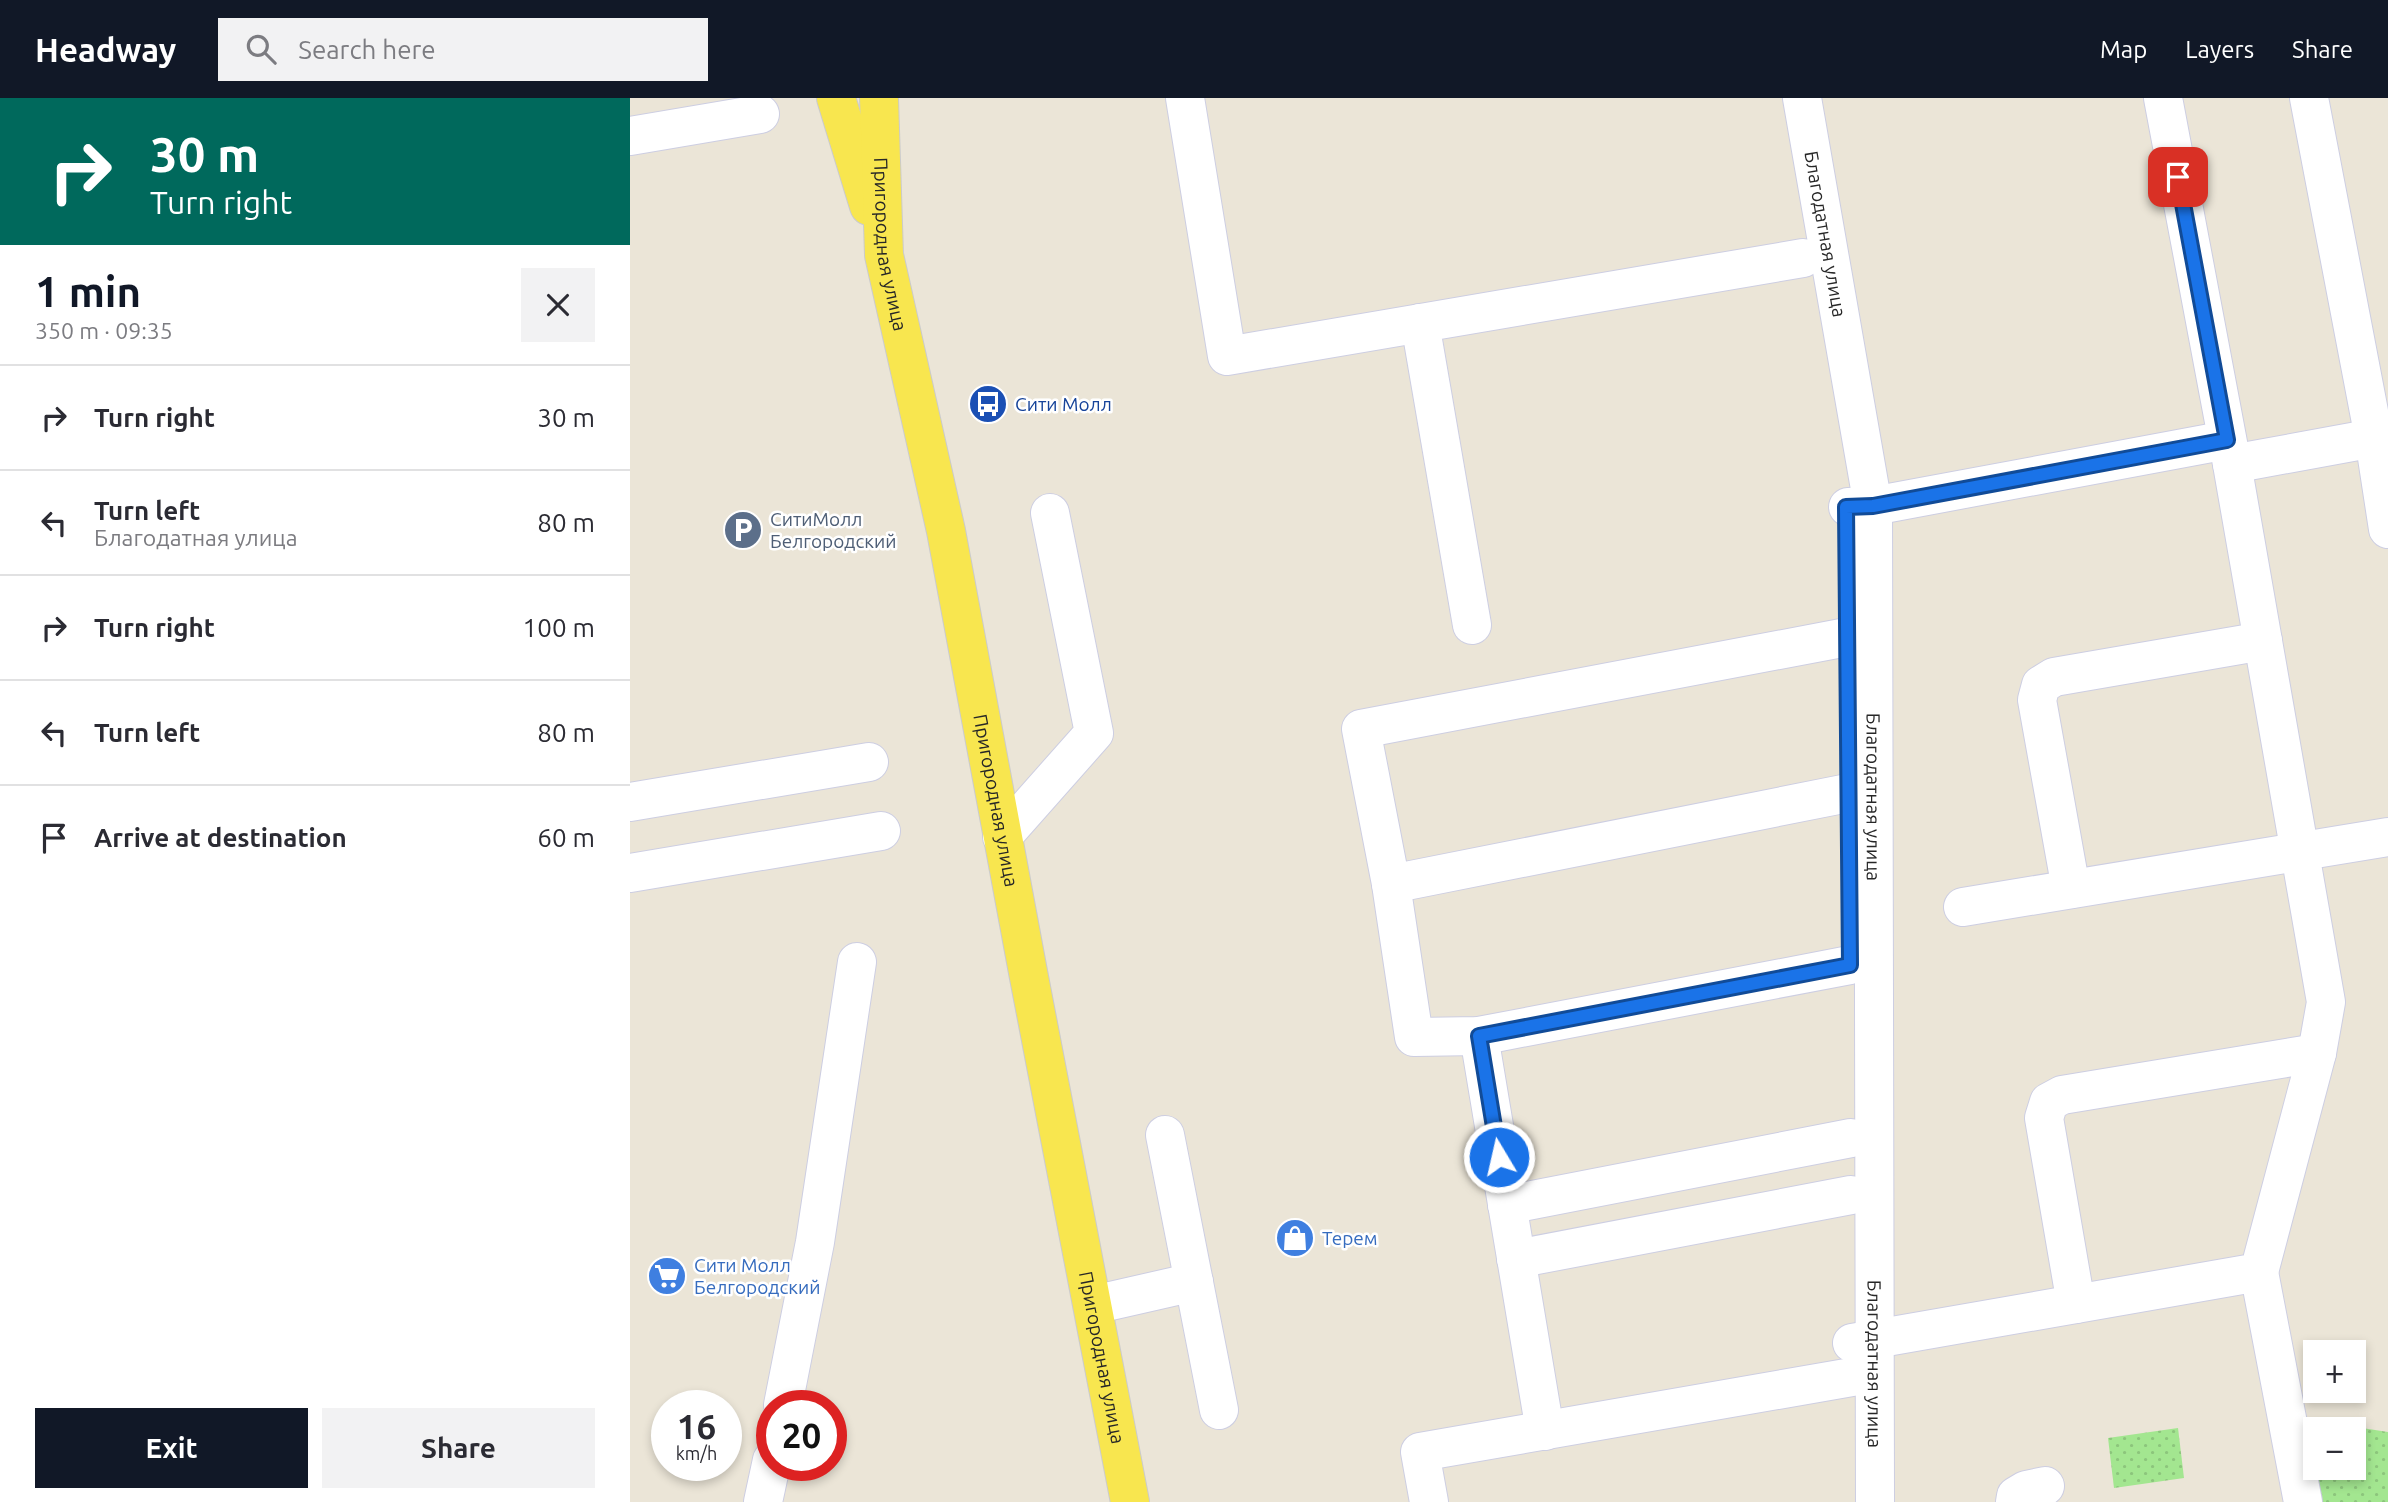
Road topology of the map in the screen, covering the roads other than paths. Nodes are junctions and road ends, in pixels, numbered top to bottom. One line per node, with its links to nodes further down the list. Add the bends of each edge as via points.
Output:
1 (836, 98): 10 (main road)
2 (879, 98): 10 (main road, Пригородная улица)
3 (1185, 98): 12 (street, via 1227,356)
4 (1776, 98): 11 (street, Благодатная улица)
5 (1802, 98): 15 (street, Благодатная улица)
6 (2163, 98): 14 (street)
7 (2309, 98): 13 (street)
8 (760, 114): 9 (street)
9 (630, 136)
10 (884, 255): 25 (main road, Пригородная улица, via 946,531)
11 (1803, 258): 12 (street); 15 (street, Благодатная улица)
12 (1420, 323): 18 (street)
13 (2374, 438): 14 (street); 17 (street)
14 (2229, 452): 15 (street); 20 (street)
15 (1860, 506): 19 (street, Благодатная улица); 45 (street, Благодатная улица)
16 (1050, 513): 25 (street, via 1094,733)
17 (2388, 529)
18 (1472, 625)
19 (1847, 637): 22 (street, Благодатная улица); 29 (street, via 1361,729)
20 (2263, 641): 27 (street); 30 (street, via 2054,677 2041,685 2037,700)
21 (869, 762): 23 (street)
22 (1848, 793): 29 (street); 33 (street, Благодатная улица)
23 (630, 802)
24 (881, 831): 28 (street)
25 (1002, 837): 44 (main road, Пригородная улица)
26 (2388, 837): 27 (street)
27 (2300, 852): 30 (street); 35 (street, via 2326,1002)
28 (630, 873)
29 (1391, 884): 34 (street, via 1415,1037)
30 (2071, 889): 31 (street)
31 (1963, 907)
32 (857, 962): 46 (street, via 815,1242)
33 (1850, 965): 34 (street); 37 (street, Благодатная улица)
34 (1479, 1036): 39 (street)
35 (2317, 1053): 41 (street); 43 (street, via 2062,1096 2049,1102 2044,1118)
36 (1165, 1135): 42 (street)
37 (1851, 1138): 38 (street, Благодатная улица); 39 (street)
38 (1851, 1195): 40 (street); 45 (street, Благодатная улица)
39 (1507, 1205): 40 (street)
40 (1516, 1259): 48 (street)
41 (2259, 1272): 43 (street); 55 (street)
42 (1194, 1282): 44 (street); 47 (street)
43 (2076, 1304): 45 (street)
44 (1093, 1305): 51 (main road, Пригородная улица)
45 (1860, 1353): 48 (street); 53 (street, Благодатная улица); 54 (street, Благодатная улица)
46 (786, 1390)
47 (1219, 1410)
48 (1545, 1431): 52 (street, via 1420,1452)
49 (768, 1481): 50 (street)
50 (763, 1502)
51 (1130, 1502)
52 (1429, 1502)
53 (1853, 1502)
54 (1875, 1502)
55 (2303, 1502)

